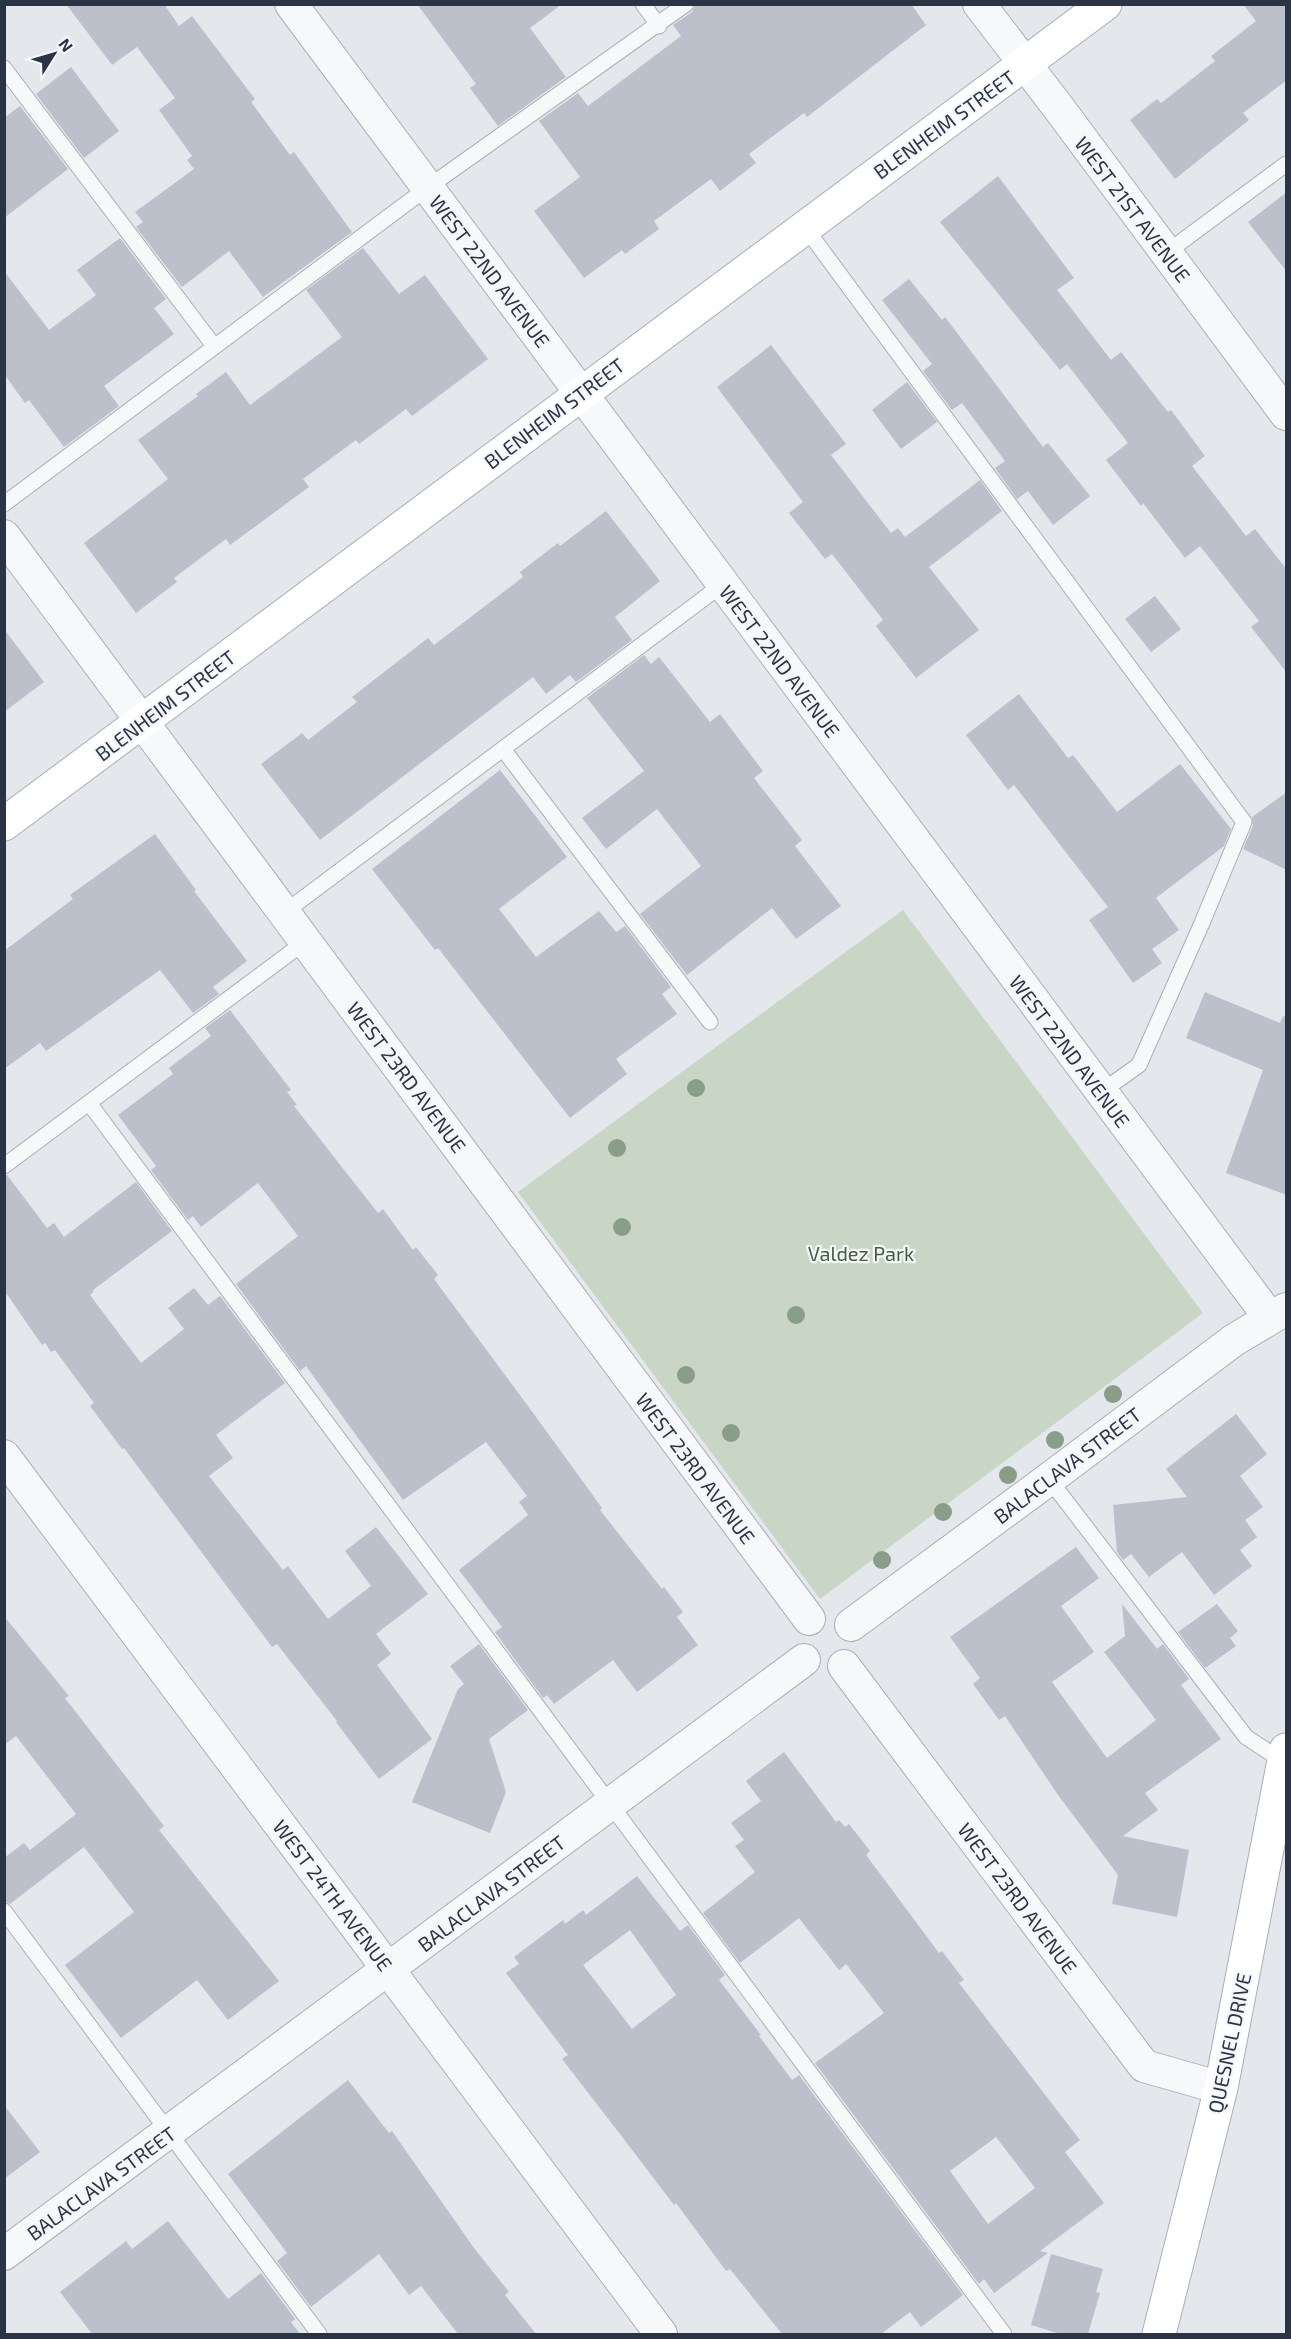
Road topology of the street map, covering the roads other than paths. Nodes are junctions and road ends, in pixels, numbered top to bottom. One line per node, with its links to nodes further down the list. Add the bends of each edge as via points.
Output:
1 (291, 4): 10 (street, WEST 22ND AVENUE)
2 (643, 4): 6 (lane)
3 (686, 4): 6 (lane)
4 (979, 4): 7 (street, WEST 21ST AVENUE)
5 (1105, 4): 7 (street, BLENHEIM STREET)
6 (659, 26): 10 (lane)
7 (1025, 64): 11 (street, BLENHEIM STREET); 12 (street, WEST 21ST AVENUE)
8 (4, 68): 13 (lane)
9 (1287, 164): 12 (lane)
10 (427, 188): 13 (lane); 14 (street, WEST 22ND AVENUE)
11 (804, 226): 14 (street, BLENHEIM STREET); 25 (lane, via 1244,822 1139,1065)
12 (1166, 253): 15 (street, WEST 21ST AVENUE)
13 (214, 346): 16 (lane)
14 (582, 392): 18 (street, WEST 22ND AVENUE); 19 (street, BLENHEIM STREET)
15 (1287, 414)
16 (4, 504)
17 (4, 536): 19 (street, WEST 23RD AVENUE)
18 (723, 584): 20 (lane); 25 (street, WEST 22ND AVENUE)
19 (143, 722): 21 (street, BLENHEIM STREET); 22 (street, WEST 23RD AVENUE)
20 (503, 749): 22 (lane); 24 (lane)
21 (4, 824)
22 (285, 912): 23 (street, WEST 23RD AVENUE)
23 (306, 941): 26 (lane); 31 (street, WEST 23RD AVENUE)
24 (710, 1022)
25 (1101, 1092): 28 (street, WEST 22ND AVENUE)
26 (89, 1103): 27 (lane); 36 (lane)
27 (4, 1166)
28 (1278, 1314): 30 (street, BALACLAVA STREET, via 1234,1340)
29 (4, 1455): 38 (street, WEST 24TH AVENUE)
30 (1049, 1479): 32 (street, BALACLAVA STREET); 35 (lane, via 1246,1737)
31 (809, 1619): 32 (street, via 831,1613); 33 (street, via 798,1639)
32 (851, 1625): 34 (street, via 856,1647)
33 (804, 1660): 34 (street, via 823,1671); 36 (street, BALACLAVA STREET)
34 (844, 1666): 39 (street, WEST 23RD AVENUE, via 1144,2066)
35 (1285, 1756): 39 (street, QUESNEL DRIVE)
36 (611, 1804): 38 (street, BALACLAVA STREET); 44 (lane)
37 (4, 1911): 40 (lane)
38 (389, 1970): 40 (street, BALACLAVA STREET); 43 (street, WEST 24TH AVENUE)
39 (1221, 2088): 45 (street, QUESNEL DRIVE)
40 (169, 2133): 41 (street, BALACLAVA STREET); 42 (lane)
41 (4, 2254)
42 (319, 2334)
43 (661, 2334)
44 (1004, 2334)
45 (1159, 2334)

